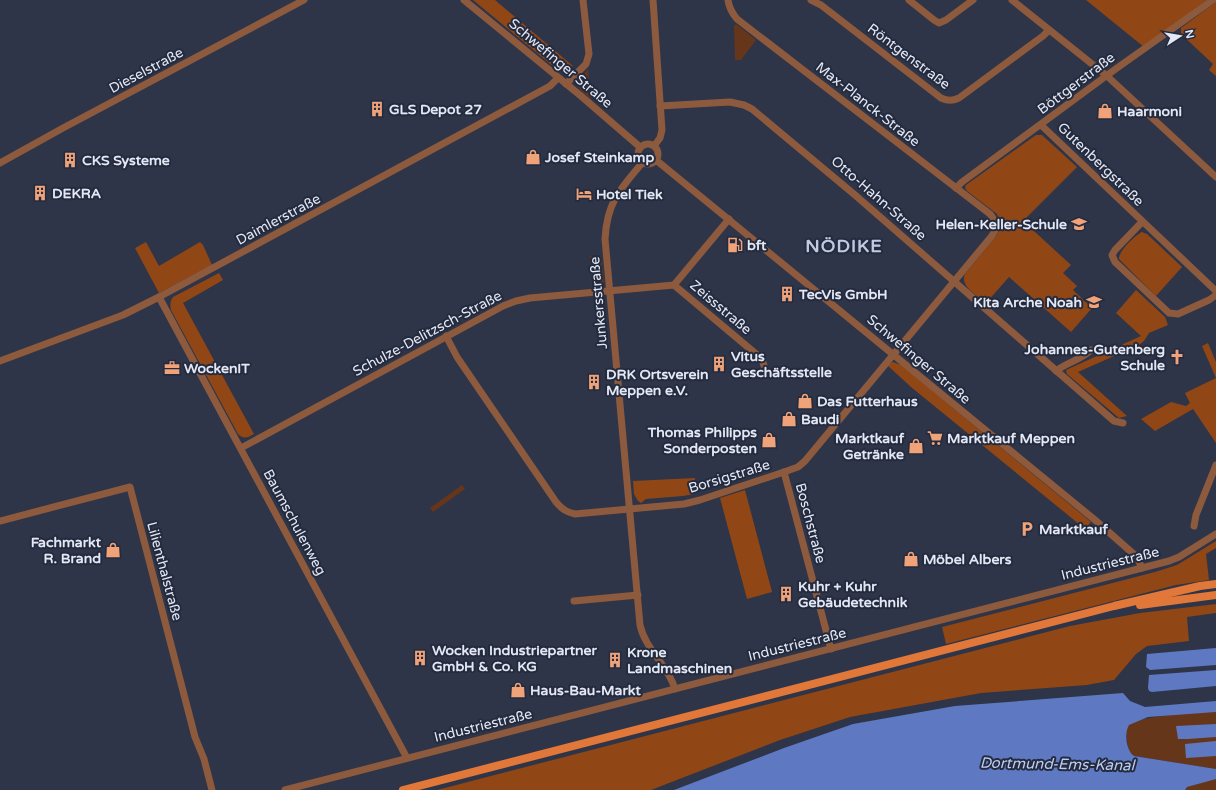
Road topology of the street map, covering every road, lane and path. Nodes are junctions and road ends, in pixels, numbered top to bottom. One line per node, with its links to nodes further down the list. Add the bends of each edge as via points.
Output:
1 (304, 0): 21 (street, Dieselstraße)
2 (464, 0): 13 (street, Schwefinger Straße)
3 (583, 0): 14 (street, via 588,60)
4 (653, 0): 15 (street)
5 (728, 0): 23 (street, Max-Planck-Straße, via 737,19)
6 (811, 0): 11 (street, Röntgenstraße, via 821,5 941,98 953,101)
7 (909, 0): 8 (street, via 940,23)
8 (973, 0)
9 (1012, 0): 11 (street)
10 (1213, 0): 12 (street, Böttgerstraße)
11 (1049, 30): 12 (street)
12 (1107, 76): 16 (street, Böttgerstraße); 22 (street)
13 (558, 78): 14 (street, Schwefinger Straße); 32 (street, Daimlerstraße, via 550,86)
14 (566, 84): 18 (street, Schwefinger Straße)
15 (660, 106): 17 (street, via 662,130); 27 (street, Otto-Hahn-Straße, via 730,102 752,109 835,177)
16 (1041, 125): 23 (street, Böttgerstraße); 25 (street, Gutenbergstraße)
17 (654, 146): 18 (street, via 649,144); 19 (street, via 658,154)
18 (640, 147): 20 (street, via 638,157)
19 (656, 160): 20 (street, via 650,164); 24 (street, Schwefinger Straße)
20 (643, 162): 29 (street, Junkersstraße, via 612,202 606,220 605,239)
21 (0, 163)
22 (1216, 177)
23 (956, 188): 26 (street, Max-Planck-Straße, via 990,214)
24 (729, 219): 28 (street); 35 (street, Schwefinger Straße)
25 (1142, 222): 30 (street, Gutenbergstraße); 31 (street, Gutenbergstraße, via 1115,250 1112,255 1115,262 1169,313 1184,311)
26 (997, 225): 27 (street, Borsigstraße, via 991,237)
27 (954, 281): 35 (street, Borsigstraße); 38 (street, Otto-Hahn-Straße)
28 (674, 285): 29 (street, Schulze-Delitzsch-Straße); 37 (street, Zeissstraße, via 762,359)
29 (610, 290): 33 (street, Schulze-Delitzsch-Straße, via 516,301); 43 (street, Junkersstraße)
30 (1216, 291)
31 (1216, 295)
32 (159, 297): 36 (street, Daimlerstraße, via 123,316); 40 (street, Baumschulenweg)
33 (446, 336): 40 (street, Schulze-Delitzsch-Straße); 43 (street, Borsigstraße, via 487,402 562,509 575,514)
34 (1092, 350): 38 (street)
35 (893, 355): 42 (street, Borsigstraße, via 805,461 798,467); 47 (street, Schwefinger Straße, via 1133,553)
36 (0, 361)
37 (765, 369)
38 (1056, 371): 39 (street, Otto-Hahn-Straße, via 1114,421)
39 (1124, 423)
40 (241, 448): 55 (street, Baumschulenweg)
41 (1216, 465): 45 (street)
42 (784, 472): 43 (street, Borsigstraße, via 684,504); 53 (street, Boschstraße)
43 (629, 509): 49 (street, Junkersstraße)
44 (0, 522): 56 (street, Lilienthalstraße, via 130,488 195,737)
45 (1194, 526)
46 (1216, 534): 47 (street, Industriestraße, via 1179,557)
47 (1142, 568): 53 (street, Industriestraße)
48 (1216, 584): 52 (main road)
49 (638, 595): 51 (street); 54 (street, Junkersstraße, via 642,633 672,678)
50 (1216, 595): 52 (main road)
51 (574, 601)
52 (1086, 613): 58 (main road)
53 (831, 649): 54 (street, Industriestraße)
54 (675, 689): 55 (street, Industriestraße)
55 (407, 758): 57 (street, Industriestraße)
56 (212, 790)
57 (286, 790)
58 (403, 790)

